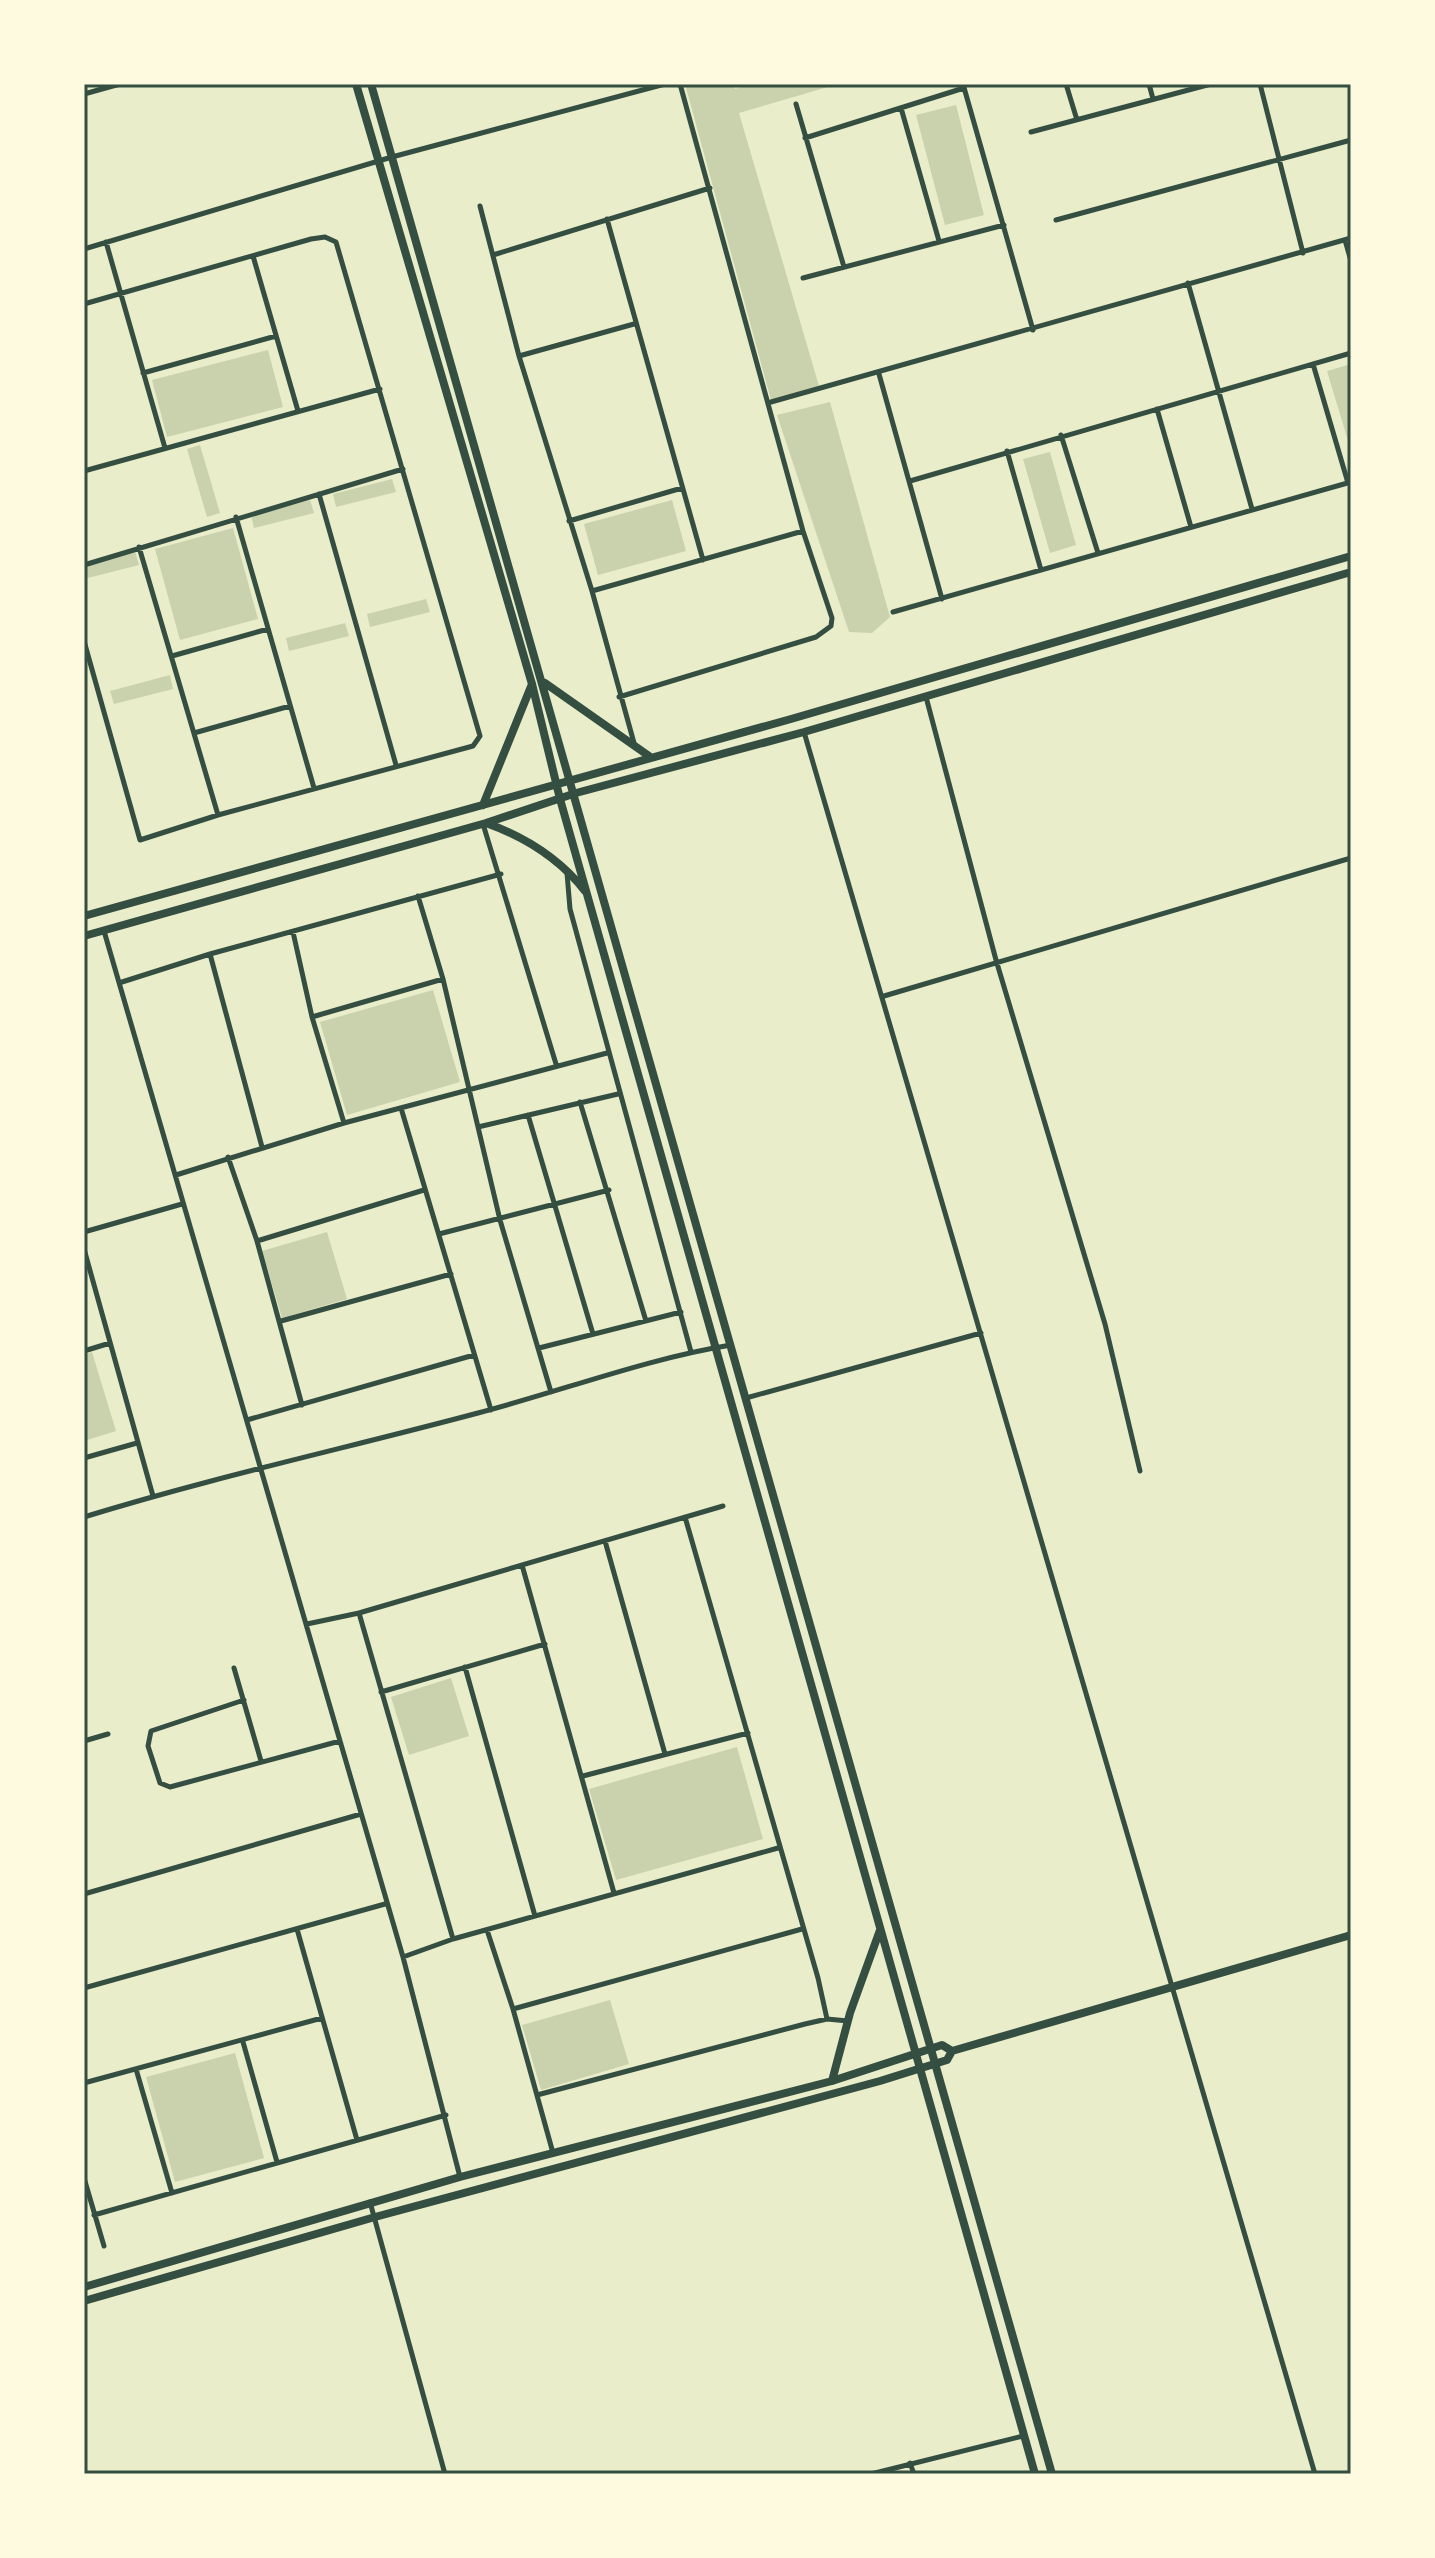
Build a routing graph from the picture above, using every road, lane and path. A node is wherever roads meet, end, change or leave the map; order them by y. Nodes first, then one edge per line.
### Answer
1 (120, 84) edge
2 (356, 84) edge
3 (371, 84) edge
4 (665, 84) edge
5 (680, 84) edge
6 (1066, 84) edge
7 (1149, 84) edge
8 (1211, 84) edge
9 (1260, 84) edge
10 (112, 85) edge
11 (964, 86) edge
12 (84, 94) edge
13 (1153, 99) junction
14 (796, 104) dead end
15 (901, 108) junction
16 (1077, 120) junction
17 (1031, 132) dead end
18 (805, 138) junction
19 (1351, 140) edge
20 (392, 157) junction
21 (1280, 159) junction
22 (378, 162) junction
23 (710, 188) junction
24 (480, 206) dead end
25 (607, 219) junction
26 (1056, 220) dead end
27 (1004, 225) junction
28 (1348, 239) edge
29 (939, 241) junction
30 (106, 242) junction
31 (84, 249) edge
32 (1303, 253) junction
33 (493, 255) junction
34 (253, 256) junction
35 (1351, 261) edge
36 (844, 267) junction
37 (803, 278) dead end
38 (1188, 283) junction
39 (121, 293) junction
40 (84, 304) edge
41 (634, 324) junction
42 (1033, 330) junction
43 (276, 336) junction
44 (1351, 353) edge
45 (519, 356) junction
46 (1313, 364) junction
47 (143, 373) junction
48 (879, 374) junction
49 (380, 389) junction
50 (1220, 392) junction
51 (771, 402) junction
52 (1157, 409) junction
53 (298, 411) junction
54 (1061, 435) junction
55 (165, 448) junction
56 (1007, 451) junction
57 (85, 469) edge
58 (403, 469) junction
59 (910, 481) junction
60 (1349, 482) edge
61 (682, 488) junction
62 (319, 494) junction
63 (1252, 509) junction
64 (236, 517) junction
65 (569, 521) junction
66 (1191, 527) junction
67 (803, 531) junction
68 (139, 547) junction
69 (1098, 553) junction
70 (1351, 556) edge
71 (703, 560) junction
72 (84, 565) edge
73 (1041, 570) junction
74 (1351, 572) edge
75 (592, 591) junction
76 (942, 599) junction
77 (893, 612) dead end
78 (268, 629) junction
79 (84, 641) edge
80 (172, 656) junction
81 (544, 683) junction
82 (532, 684) junction
83 (926, 696) junction
84 (619, 697) junction
85 (290, 706) junction
86 (804, 732) junction
87 (194, 733) junction
88 (635, 746) junction
89 (649, 756) junction
90 (396, 765) junction
91 (571, 778) junction
92 (556, 782) junction
93 (314, 788) junction
94 (576, 793) junction
95 (560, 799) junction
96 (483, 805) junction
97 (218, 815) junction
98 (484, 824) junction
99 (1351, 858) edge
100 (567, 870) junction
101 (501, 874) junction
102 (588, 894) junction
103 (418, 896) junction
104 (84, 916) edge
105 (104, 931) junction
106 (293, 932) junction
107 (84, 936) edge
108 (210, 954) junction
109 (996, 960) junction
110 (443, 979) junction
111 (122, 982) junction
112 (884, 996) junction
113 (312, 1017) junction
114 (607, 1053) junction
115 (556, 1064) junction
116 (470, 1088) junction
117 (618, 1094) junction
118 (580, 1102) junction
119 (401, 1108) junction
120 (528, 1115) junction
121 (344, 1123) junction
122 (478, 1127) junction
123 (262, 1147) junction
124 (228, 1157) junction
125 (176, 1175) junction
126 (424, 1190) junction
127 (609, 1190) junction
128 (182, 1204) junction
129 (556, 1206) junction
130 (500, 1220) junction
131 (84, 1232) edge
132 (439, 1234) junction
133 (257, 1241) junction
134 (84, 1249) edge
135 (451, 1274) junction
136 (681, 1312) junction
137 (281, 1321) junction
138 (646, 1321) junction
139 (981, 1333) junction
140 (593, 1334) junction
141 (110, 1343) junction
142 (731, 1345) junction
143 (715, 1347) junction
144 (539, 1348) junction
145 (84, 1351) edge
146 (691, 1352) junction
147 (474, 1355) junction
148 (551, 1392) junction
149 (746, 1398) junction
150 (302, 1405) junction
151 (491, 1410) junction
152 (247, 1420) junction
153 (137, 1443) junction
154 (84, 1458) edge
155 (262, 1470) junction
156 (1140, 1471) dead end
157 (153, 1496) junction
158 (723, 1506) dead end
159 (84, 1517) edge
160 (685, 1517) junction
161 (605, 1541) junction
162 (522, 1565) junction
163 (359, 1613) junction
164 (307, 1624) junction
165 (545, 1644) junction
166 (465, 1667) junction
167 (234, 1668) dead end
168 (381, 1692) junction
169 (244, 1700) junction
170 (748, 1733) junction
171 (108, 1734) dead end
172 (84, 1741) edge
173 (340, 1741) junction
174 (665, 1754) junction
175 (261, 1761) junction
176 (583, 1776) junction
177 (361, 1814) junction
178 (778, 1848) junction
179 (614, 1893) junction
180 (84, 1894) edge
181 (385, 1904) junction
182 (535, 1916) junction
183 (297, 1929) junction
184 (802, 1929) junction
185 (880, 1929) junction
186 (487, 1930) junction
187 (1351, 1935) edge
188 (453, 1939) junction
189 (403, 1957) junction
190 (1172, 1987) junction
191 (84, 1988) edge
192 (513, 2009) junction
193 (322, 2018) junction
194 (827, 2019) junction
195 (848, 2021) junction
196 (243, 2042) junction
197 (930, 2050) junction
198 (952, 2051) junction
199 (916, 2055) junction
200 (936, 2064) junction
201 (920, 2068) junction
202 (136, 2069) junction
203 (832, 2081) junction
204 (84, 2083) edge
205 (537, 2095) junction
206 (446, 2115) junction
207 (357, 2140) junction
208 (553, 2153) junction
209 (277, 2162) junction
210 (460, 2177) junction
211 (84, 2178) edge
212 (172, 2193) junction
213 (370, 2202) junction
214 (94, 2215) junction
215 (375, 2217) junction
216 (104, 2246) dead end
217 (84, 2287) edge
218 (84, 2301) edge
219 (1023, 2436) junction
220 (910, 2463) junction
221 (445, 2474) edge
222 (871, 2474) edge
223 (914, 2474) edge
224 (1035, 2474) edge
225 (1052, 2474) edge
226 (1315, 2474) edge

1 - 10 street
2 - 22 main road
3 - 20 main road
4 - 20 street
5 - 23 street
6 - 16 street
7 - 13 street
8 - 13 street
9 - 21 street
10 - 12 street
11 - 15 street
11 - 27 street
13 - 16 street
14 - 18 street
15 - 18 street
15 - 29 street
16 - 17 street
18 - 36 street
19 - 21 street
20 - 22 street
20 - 81 main road
21 - 26 street
21 - 32 street
22 - 30 street
22 - 82 main road
23 - 25 street
23 - 51 street
24 - 33 street
25 - 33 street
25 - 41 street
27 - 29 street
27 - 42 street
28 - 32 street
28 - 35 street
29 - 36 street
30 - 31 street
30 - 39 street
32 - 38 street
33 - 45 street
34 - 39 street
34 - 43 street
34 - 49 street
36 - 37 street
38 - 42 street
38 - 50 street
39 - 40 street
39 - 47 street
41 - 45 street
41 - 61 street
42 - 48 street
43 - 47 street
43 - 53 street
44 - 46 street
45 - 65 street
46 - 50 street
46 - 60 street
47 - 55 street
48 - 51 street
48 - 59 street
49 - 53 street
49 - 58 street
50 - 52 street
50 - 63 street
51 - 67 street
52 - 54 street
52 - 66 street
53 - 55 street
54 - 56 street
54 - 69 street
55 - 57 street
56 - 59 street
56 - 73 street
58 - 62 street
58 - 90 street
59 - 76 street
60 - 63 street
61 - 65 street
61 - 71 street
62 - 64 street
62 - 90 street
63 - 66 street
64 - 68 street
64 - 78 street
65 - 75 street
66 - 69 street
67 - 71 street
67 - 84 street
68 - 72 street
68 - 80 street
69 - 73 street
70 - 89 main road
71 - 75 street
73 - 76 street
74 - 83 main road
75 - 84 street
76 - 77 street
78 - 80 street
78 - 85 street
79 - 97 street
80 - 87 street
81 - 88 main road
81 - 91 main road
82 - 92 main road
82 - 96 main road
83 - 86 main road
83 - 109 street
84 - 88 street
85 - 87 street
85 - 93 street
86 - 94 main road
86 - 112 street
87 - 97 street
88 - 89 main road
89 - 91 main road
90 - 93 street
91 - 92 main road
91 - 94 main road
92 - 95 main road
92 - 96 main road
93 - 97 street
94 - 95 main road
94 - 142 main road
95 - 98 main road
95 - 102 main road
96 - 104 main road
98 - 100 main road
98 - 101 street
98 - 105 main road
99 - 109 street
100 - 102 main road
100 - 114 street
101 - 103 street
101 - 115 street
102 - 143 main road
103 - 106 street
103 - 110 street
105 - 107 main road
105 - 111 street
106 - 108 street
106 - 113 street
108 - 111 street
108 - 123 street
109 - 112 street
109 - 156 street
110 - 113 street
110 - 116 street
111 - 125 street
112 - 139 street
113 - 121 street
114 - 115 street
114 - 117 street
115 - 116 street
116 - 119 street
116 - 122 street
117 - 118 street
117 - 136 street
118 - 120 street
118 - 127 street
119 - 121 street
119 - 126 street
120 - 122 street
120 - 129 street
121 - 123 street
122 - 130 street
123 - 124 street
124 - 125 street
124 - 133 street
125 - 128 street
126 - 132 street
126 - 133 street
127 - 129 street
127 - 138 street
128 - 131 street
128 - 152 street
129 - 130 street
129 - 140 street
130 - 132 street
130 - 144 street
132 - 135 street
133 - 137 street
134 - 141 street
135 - 137 street
135 - 147 street
136 - 138 street
136 - 146 street
137 - 150 street
138 - 140 street
139 - 149 street
139 - 190 street
140 - 144 street
141 - 145 street
141 - 153 street
142 - 143 street
142 - 149 main road
143 - 146 street
143 - 185 main road
144 - 148 street
146 - 148 street
147 - 150 street
147 - 151 street
148 - 151 street
149 - 197 main road
150 - 152 street
151 - 155 street
152 - 155 street
153 - 154 street
153 - 157 street
155 - 157 street
155 - 164 street
157 - 159 street
158 - 160 street
160 - 161 street
160 - 170 street
161 - 162 street
161 - 174 street
162 - 163 street
162 - 165 street
163 - 164 street
163 - 168 street
164 - 173 street
165 - 166 street
165 - 176 street
166 - 168 street
166 - 182 street
167 - 169 street
168 - 188 street
169 - 175 street
169 - 175 street
170 - 174 street
170 - 178 street
171 - 172 street
173 - 175 street
173 - 177 street
174 - 176 street
176 - 179 street
177 - 180 street
177 - 181 street
178 - 179 street
178 - 184 street
179 - 182 street
181 - 183 street
181 - 189 street
182 - 186 street
183 - 191 street
183 - 193 street
184 - 192 street
184 - 194 street
185 - 195 main road
185 - 199 main road
186 - 188 street
186 - 192 street
187 - 190 main road
188 - 189 street
189 - 206 street
190 - 198 main road
190 - 226 street
192 - 205 street
193 - 196 street
193 - 207 street
194 - 195 street
194 - 205 street
195 - 203 main road
196 - 202 street
196 - 209 street
197 - 198 main road
197 - 199 main road
197 - 200 main road
198 - 200 main road
199 - 201 main road
199 - 203 main road
200 - 201 main road
200 - 225 main road
201 - 215 main road
201 - 219 main road
202 - 204 street
202 - 212 street
203 - 208 main road
205 - 208 street
206 - 207 street
206 - 210 street
207 - 209 street
208 - 210 main road
209 - 212 street
210 - 213 main road
211 - 214 street
212 - 214 street
213 - 215 street
213 - 217 main road
214 - 216 street
215 - 218 main road
215 - 221 street
219 - 220 street
219 - 224 main road
220 - 222 street
220 - 223 street

